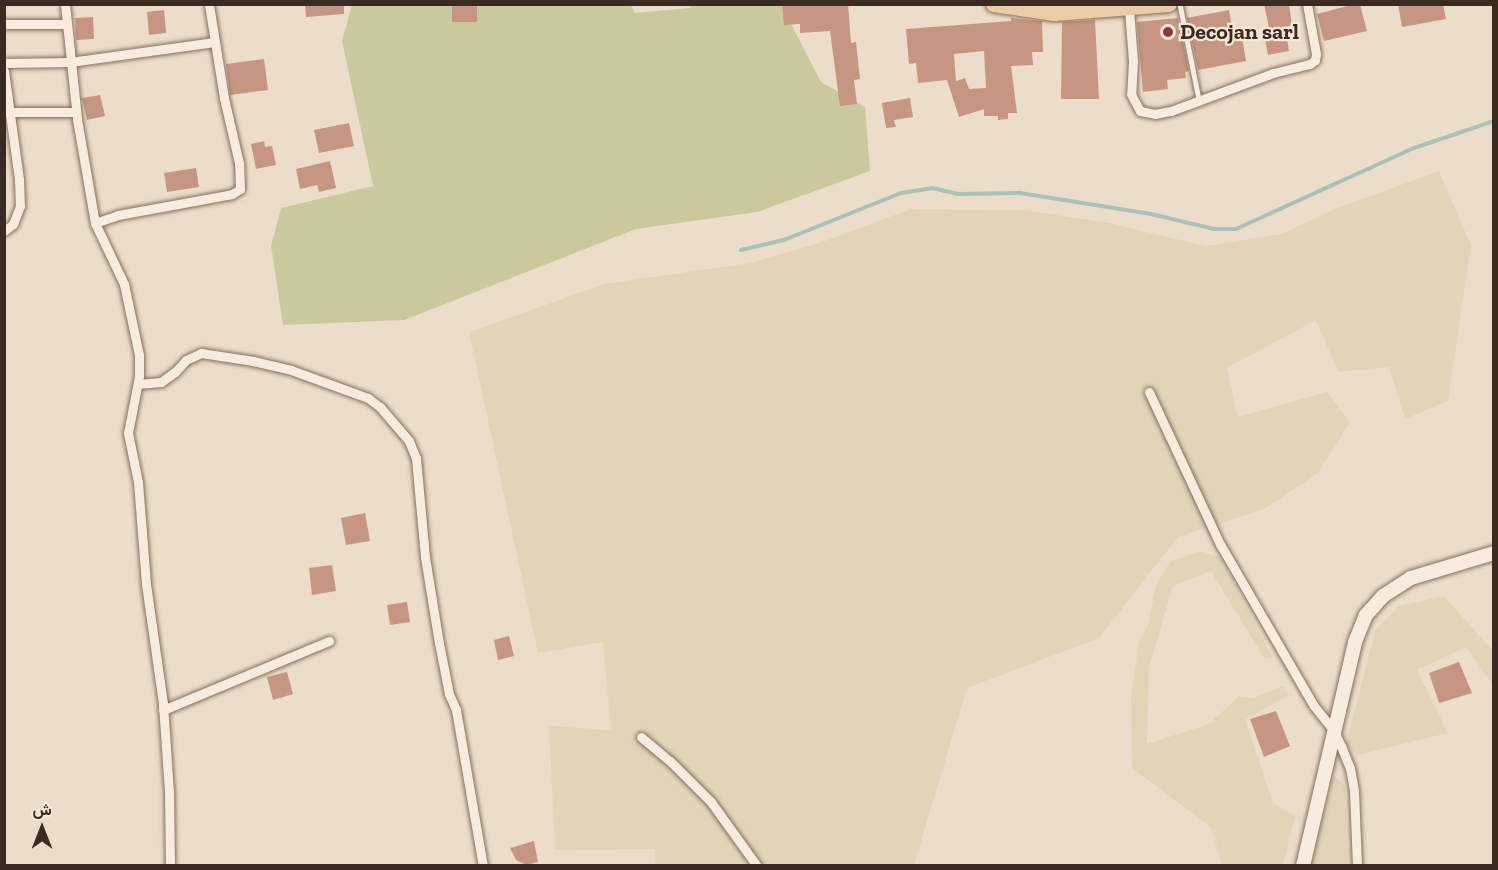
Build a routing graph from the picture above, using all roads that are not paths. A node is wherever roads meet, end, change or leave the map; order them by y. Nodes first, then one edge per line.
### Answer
1 (65, 4) edge
2 (209, 4) edge
3 (993, 4) edge
4 (1169, 4) edge
5 (1180, 4) edge
6 (1307, 4) edge
7 (1149, 6) edge
8 (1054, 9) edge
9 (1129, 9) junction
10 (4, 24) edge
11 (68, 24) junction
12 (215, 42) junction
13 (70, 62) junction
14 (4, 63) edge
15 (4, 71) edge
16 (1199, 99) junction
17 (76, 111) junction
18 (7, 112) edge
19 (95, 223) junction
20 (4, 231) edge
21 (138, 384) junction
22 (1149, 392) dead end
23 (1494, 553) edge
24 (329, 641) dead end
25 (163, 710) junction
26 (1334, 731) junction
27 (641, 738) dead end
28 (170, 866) edge
29 (483, 866) edge
30 (757, 866) edge
31 (1304, 866) edge
32 (1357, 866) edge

1 - 11 street
2 - 12 street
3 - 8 main road
4 - 7 main road
5 - 16 lane
6 - 16 street
7 - 9 main road
8 - 9 main road
9 - 16 street
10 - 11 street
11 - 13 street
12 - 13 street
12 - 19 street
13 - 14 street
13 - 17 street
15 - 18 street
17 - 18 street
17 - 19 street
18 - 20 street
19 - 21 street
21 - 25 street
21 - 29 street
22 - 26 street
23 - 26 main road
24 - 25 street
25 - 28 street
26 - 31 main road
26 - 32 street
27 - 30 street

